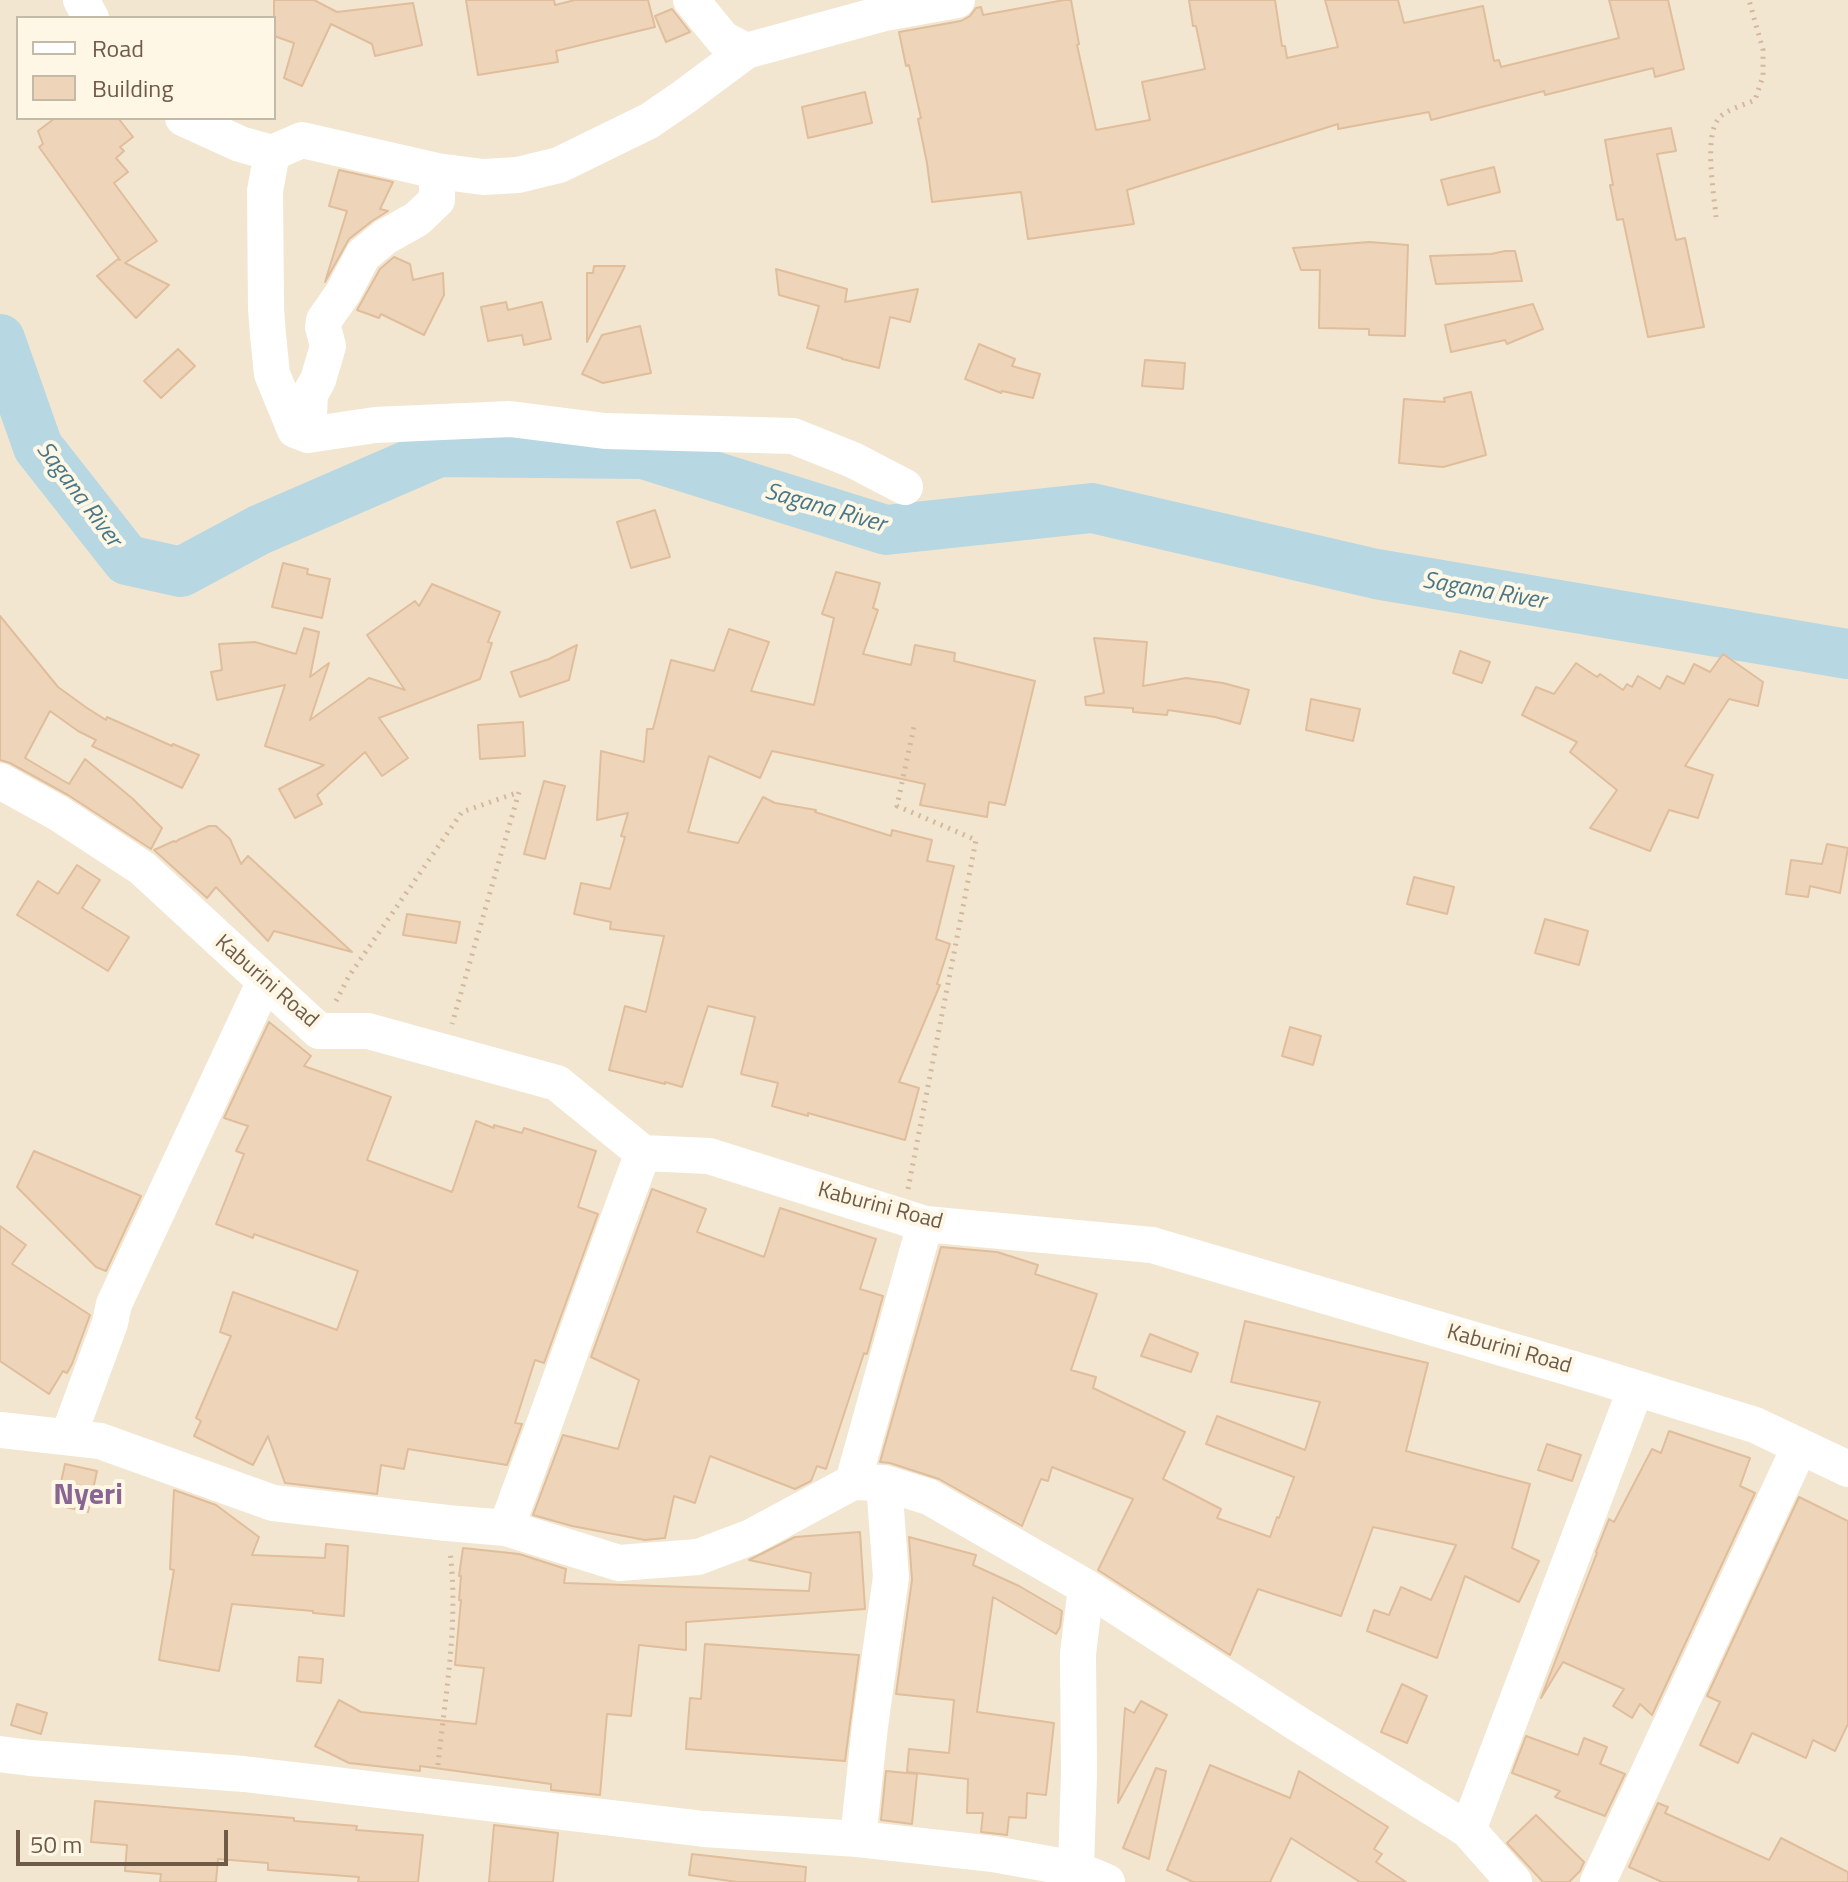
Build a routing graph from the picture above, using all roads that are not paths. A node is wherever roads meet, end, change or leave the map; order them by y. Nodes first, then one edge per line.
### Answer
1 (691, 0) edge
2 (957, 0) edge
3 (746, 51) junction
4 (187, 120) edge
5 (272, 153) junction
6 (437, 171) junction
7 (308, 435) junction
8 (905, 487) dead end
9 (0, 781) edge
10 (265, 981) junction
11 (643, 1153) junction
12 (914, 1220) junction
13 (1636, 1388) junction
14 (0, 1430) edge
15 (68, 1437) junction
16 (1800, 1446) junction
17 (1848, 1469) edge
18 (869, 1483) junction
19 (506, 1528) junction
20 (1086, 1587) junction
21 (0, 1754) edge
22 (1468, 1830) junction
23 (858, 1839) junction
24 (1091, 1876) edge
25 (1514, 1882) edge
26 (1598, 1882) edge

1 - 3 street
2 - 3 street
3 - 6 street
4 - 5 street
5 - 6 street
5 - 7 street
6 - 7 street
7 - 8 street
9 - 10 street, Kaburini Road
10 - 11 street, Kaburini Road
10 - 15 street
11 - 12 street, Kaburini Road
11 - 19 street
12 - 13 street, Kaburini Road
12 - 18 street
13 - 16 street, Kaburini Road
13 - 22 street
14 - 15 street
15 - 19 street
16 - 17 street, Kaburini Road
16 - 26 street
18 - 19 street
18 - 20 street
18 - 23 street
20 - 22 street
20 - 24 street
21 - 23 street
22 - 25 street
23 - 24 street

